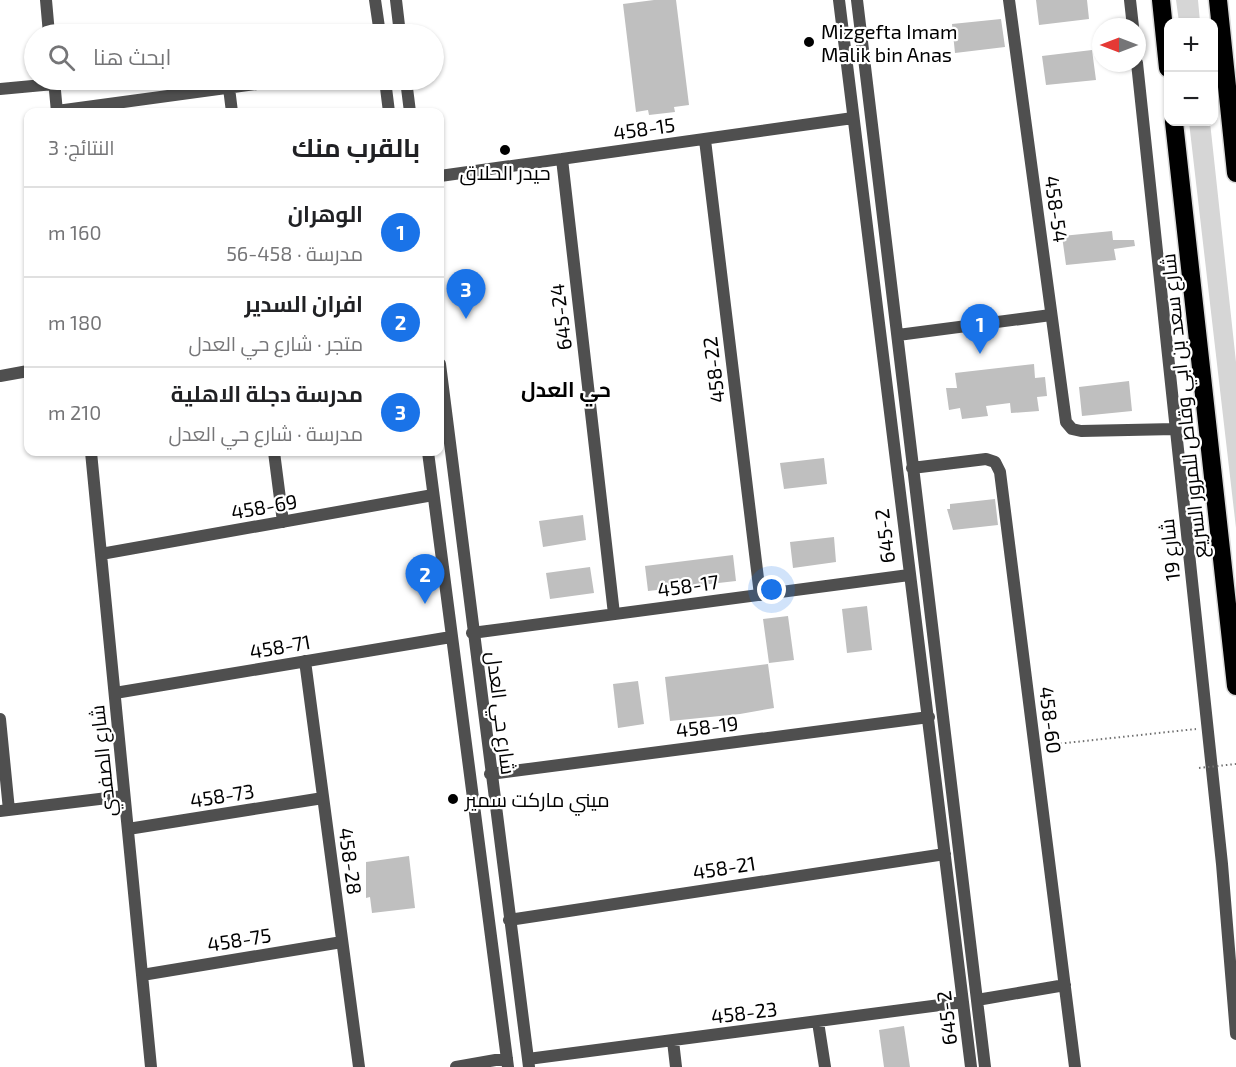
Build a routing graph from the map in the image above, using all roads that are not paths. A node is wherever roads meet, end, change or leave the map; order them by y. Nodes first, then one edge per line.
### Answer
1 (46, 0) edge
2 (375, 0) edge
3 (396, 0) edge
4 (839, 0) edge
5 (857, 0) edge
6 (1009, 0) edge
7 (1130, 0) edge
8 (1161, 0) edge
9 (1218, 0) edge
10 (1132, 18) edge
11 (48, 24) edge
12 (379, 24) edge
13 (399, 24) edge
14 (1164, 29) edge
15 (1138, 72) edge
16 (24, 86) edge
17 (0, 89) edge
18 (55, 90) edge
19 (215, 90) edge
20 (229, 90) edge
21 (386, 90) edge
22 (407, 90) edge
23 (57, 108) edge
24 (86, 108) edge
25 (232, 108) edge
26 (388, 108) edge
27 (410, 108) edge
28 (853, 118) junction
29 (1174, 126) edge
30 (705, 140) junction
31 (562, 159) junction
32 (1236, 173) edge
33 (444, 175) edge
34 (1052, 315) junction
35 (898, 335) junction
36 (24, 372) edge
37 (0, 376) edge
38 (444, 398) edge
39 (1175, 429) junction
40 (91, 456) edge
41 (275, 456) edge
42 (428, 456) edge
43 (912, 468) junction
44 (433, 495) junction
45 (283, 522) junction
46 (101, 554) junction
47 (909, 574) junction
48 (760, 595) junction
49 (614, 614) junction
50 (472, 633) junction
51 (451, 637) junction
52 (305, 661) junction
53 (1236, 686) edge
54 (115, 693) junction
55 (929, 717) junction
56 (0, 719) edge
57 (2, 771) edge
58 (490, 774) junction
59 (124, 796) junction
60 (323, 798) junction
61 (954, 802) junction
62 (940, 804) junction
63 (4, 811) edge
64 (128, 830) junction
65 (945, 854) junction
66 (509, 920) junction
67 (342, 942) junction
68 (142, 975) junction
69 (1065, 985) junction
70 (977, 1000) junction
71 (963, 1002) junction
72 (818, 1023) junction
73 (1236, 1034) edge
74 (673, 1041) junction
75 (507, 1058) edge
76 (528, 1058) edge
77 (152, 1067) edge
78 (358, 1067) edge
79 (456, 1067) edge
80 (676, 1067) edge
81 (825, 1067) edge
82 (971, 1067) edge
83 (985, 1067) edge
84 (1075, 1067) edge

1 - 11 street
2 - 12 street
3 - 13 street
4 - 28 street, 645-2
5 - 35 street, 645-2
6 - 34 street, 458-54
7 - 10 street
8 - 14 highway
9 - 32 highway
15 - 39 street, شارع 19
16 - 17 street
18 - 23 street
19 - 24 street
20 - 25 street
21 - 26 street
22 - 27 street
28 - 30 street, 458-15
28 - 47 street, 645-2
29 - 53 highway, شارع سعد بن ابي وقاص للمرور السريع
30 - 31 street, 458-15
30 - 48 street, 458-22
31 - 33 street, 458-15
31 - 49 street, 645-24
34 - 35 street
34 - 39 street, 458-54
35 - 43 street, 645-2
36 - 37 street
38 - 50 street, شارع حي العدل
39 - 73 street, شارع 19
40 - 46 street, شارع الصفدي
41 - 45 street
42 - 44 street, شارع حي العدل
43 - 61 street, 645-2
43 - 69 street, 458-60
44 - 45 street, 458-69
44 - 51 street, شارع حي العدل
45 - 46 street, 458-69
46 - 54 street, شارع الصفدي
47 - 48 street, 458-17
47 - 55 street, 645-2
48 - 49 street, 458-17
49 - 50 street, 458-17
50 - 58 street, شارع حي العدل
51 - 52 street, 458-71
51 - 75 street, شارع حي العدل
52 - 54 street, 458-71
52 - 60 street, 458-28
54 - 59 street, شارع الصفدي
55 - 58 street, 458-19
55 - 62 street, 645-2
56 - 57 street
57 - 63 street
58 - 66 street, شارع حي العدل
59 - 63 street
59 - 64 street, شارع الصفدي
60 - 64 street, 458-73
60 - 67 street, 458-28
61 - 62 street
61 - 70 street, 645-2
62 - 65 street, 645-2
64 - 68 street, شارع الصفدي
65 - 66 street, 458-21
65 - 71 street, 645-2
66 - 76 street, شارع حي العدل
67 - 68 street, 458-75
67 - 78 street, 458-28
68 - 77 street, شارع الصفدي
69 - 70 street
69 - 84 street, 458-60
70 - 83 street, 645-2
71 - 72 street, 458-23
71 - 82 street, 645-2
72 - 74 street, 458-23
72 - 81 street
74 - 76 street, 458-23
74 - 80 street
75 - 76 street, 458-23
75 - 79 street, 458-23

